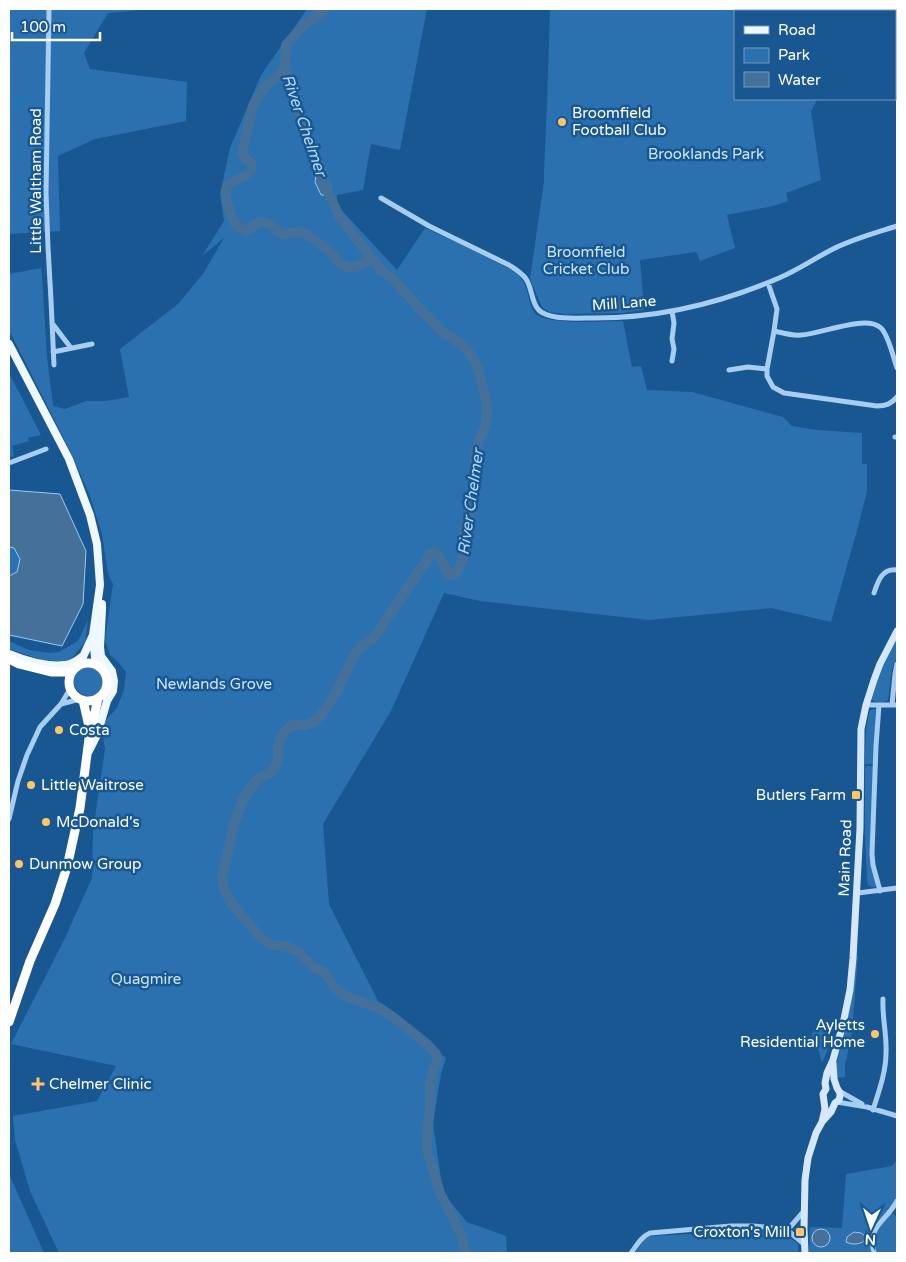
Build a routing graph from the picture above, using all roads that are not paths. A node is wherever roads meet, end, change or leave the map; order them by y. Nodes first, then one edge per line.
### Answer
1 (49, 9) edge
2 (381, 198) dead end
3 (897, 226) edge
4 (768, 283) junction
5 (672, 311) junction
6 (52, 323) junction
7 (774, 331) junction
8 (9, 344) edge
9 (92, 344) dead end
10 (72, 348) junction
11 (53, 352) junction
12 (672, 361) dead end
13 (54, 365) dead end
14 (897, 368) edge
15 (767, 369) junction
16 (729, 370) dead end
17 (897, 397) edge
18 (46, 449) dead end
19 (9, 463) edge
20 (897, 570) edge
21 (100, 585) junction
22 (874, 593) dead end
23 (897, 631) edge
24 (93, 635) junction
25 (9, 654) edge
26 (83, 656) junction
27 (9, 659) edge
28 (897, 664) edge
29 (79, 665) junction
30 (98, 666) junction
31 (51, 672) junction
32 (72, 672) junction
33 (70, 686) junction
34 (98, 698) junction
35 (81, 700) junction
36 (61, 704) junction
37 (866, 705) junction
38 (879, 705) junction
39 (894, 705) edge
40 (90, 731) junction
41 (88, 752) junction
42 (9, 819) edge
43 (897, 888) edge
44 (880, 890) junction
45 (858, 893) junction
46 (883, 999) dead end
47 (9, 1022) edge
48 (833, 1060) junction
49 (838, 1090) junction
50 (824, 1093) junction
51 (836, 1102) junction
52 (867, 1107) junction
53 (873, 1110) junction
54 (897, 1116) edge
55 (822, 1122) junction
56 (897, 1201) edge
57 (892, 1210) junction
58 (804, 1211) junction
59 (897, 1215) edge
60 (786, 1229) junction
61 (804, 1244) junction
62 (631, 1253) edge
63 (805, 1253) edge
64 (874, 1253) edge

1 - 6 street, Little Waltham Road
2 - 5 street, Mill Lane
3 - 4 street, Mill Lane
4 - 5 street, Mill Lane
4 - 7 street
5 - 12 street
6 - 10 street
6 - 11 street, Little Waltham Road
7 - 14 street
7 - 15 street
8 - 21 main road
9 - 10 street
10 - 11 street
11 - 13 street, Little Waltham Road
15 - 16 street
15 - 17 street
18 - 19 street
20 - 22 street
21 - 24 main road
21 - 41 main road
23 - 37 main road, Main Road
24 - 26 main road
24 - 30 main road
25 - 26 main road
26 - 29 main road
27 - 31 highway
28 - 39 street
29 - 30 highway
29 - 32 highway
30 - 34 highway
31 - 32 highway
31 - 33 highway
32 - 33 highway
33 - 35 highway
33 - 36 street
34 - 35 highway
34 - 40 highway
35 - 36 street
35 - 40 highway
36 - 42 street
37 - 38 street
37 - 45 main road, Main Road
38 - 39 street
38 - 44 street, Main Road
40 - 41 highway
41 - 47 highway
43 - 44 street
44 - 45 street
45 - 48 main road, Main Road
46 - 53 street
48 - 49 main road, Main Road
48 - 50 main road, Main Road
49 - 50 main road
49 - 51 main road, Main Road
49 - 52 street
50 - 51 main road
50 - 55 main road, Main Road
51 - 52 street
51 - 55 main road, Main Road
52 - 53 street
53 - 54 street
55 - 58 main road, Main Road
56 - 57 street
57 - 59 street
57 - 64 street
58 - 60 street
58 - 61 main road, Main Road
60 - 61 street
60 - 62 street
61 - 63 main road, Main Road

